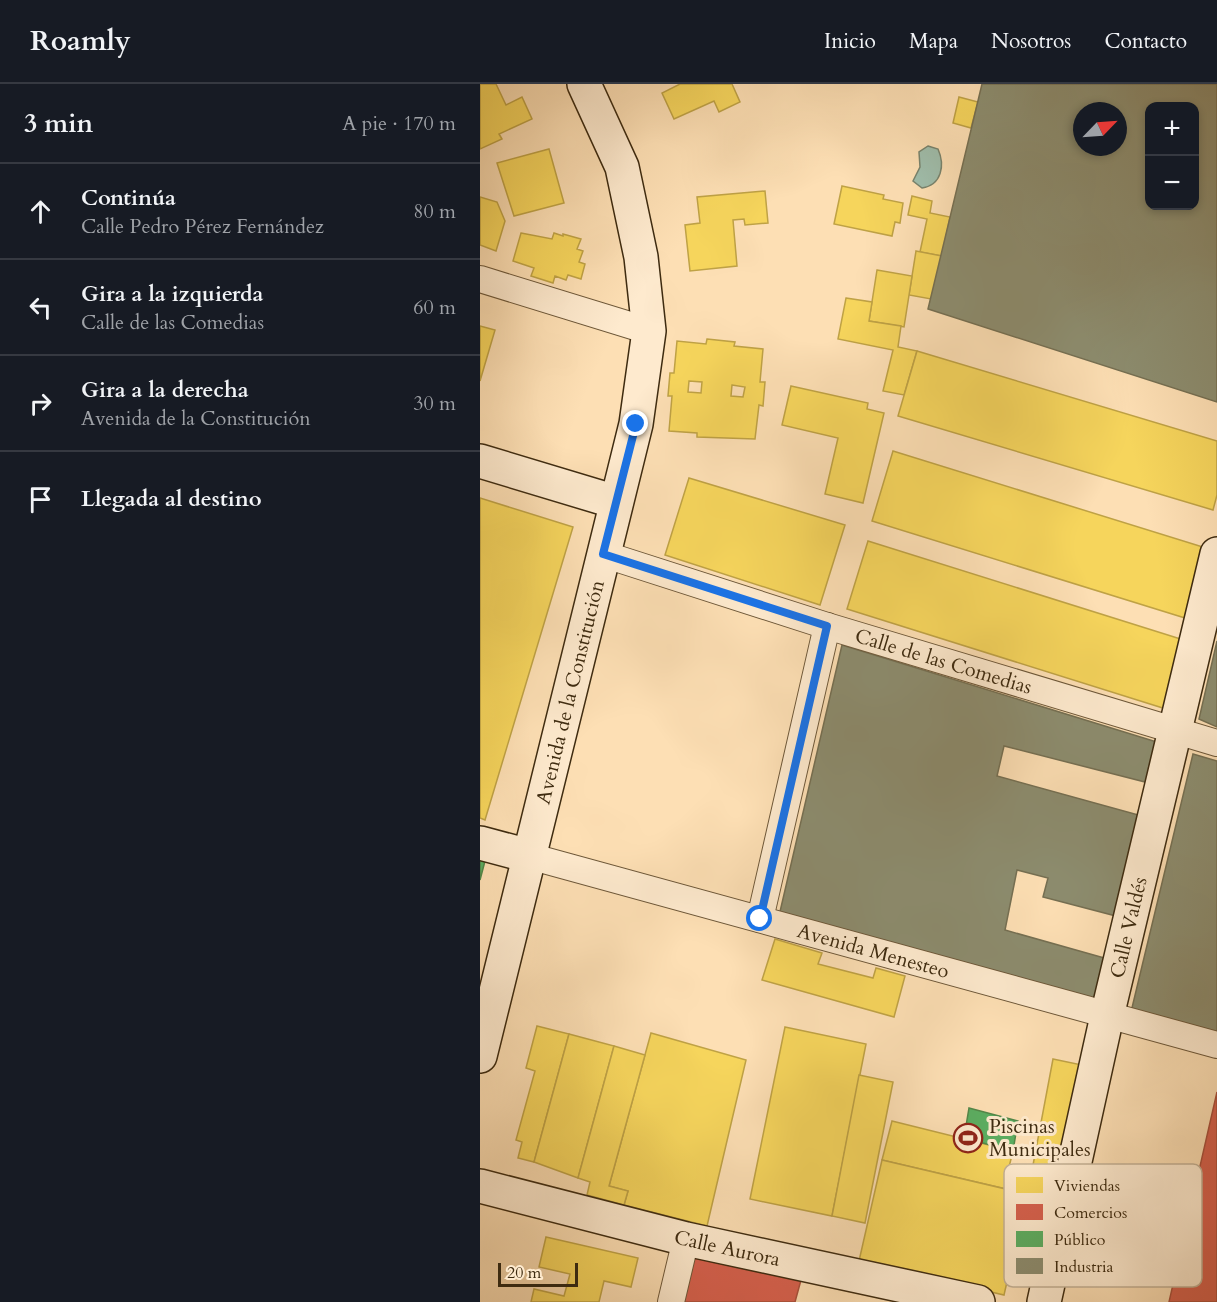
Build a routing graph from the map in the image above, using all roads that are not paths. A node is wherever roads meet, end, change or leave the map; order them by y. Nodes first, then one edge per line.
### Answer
1 (584, 84) edge
2 (480, 279) edge
3 (650, 331) junction
4 (480, 461) edge
5 (616, 502) junction
6 (603, 554) junction
7 (1217, 554) edge
8 (827, 626) junction
9 (1177, 730) junction
10 (1217, 743) edge
11 (480, 843) edge
12 (529, 856) junction
13 (760, 919) junction
14 (1107, 1017) junction
15 (1217, 1045) edge
16 (480, 1056) edge
17 (1075, 1164) edge
18 (480, 1186) edge
19 (686, 1239) junction
20 (1047, 1287) edge
21 (671, 1302) edge
22 (978, 1302) edge
23 (1044, 1302) edge

1 - 3 street, Avenida de la Constitución
2 - 3 street
3 - 5 street, Avenida de la Constitución
4 - 5 street
5 - 6 street, Avenida de la Constitución
6 - 8 street, Calle de las Comedias
6 - 12 street, Avenida de la Constitución
7 - 9 street, Calle Valdés
8 - 9 street, Calle de las Comedias
8 - 13 street
9 - 10 street, Calle de las Comedias
9 - 14 street, Calle Valdés
11 - 12 street
12 - 13 street, Avenida Menesteo
12 - 16 street, Avenida de la Constitución
13 - 14 street, Avenida Menesteo
14 - 15 street, Avenida Menesteo
14 - 17 street, Calle Valdés
18 - 19 street, Calle Aurora
19 - 21 street
19 - 22 street, Calle Aurora
20 - 23 street, Calle Valdés

